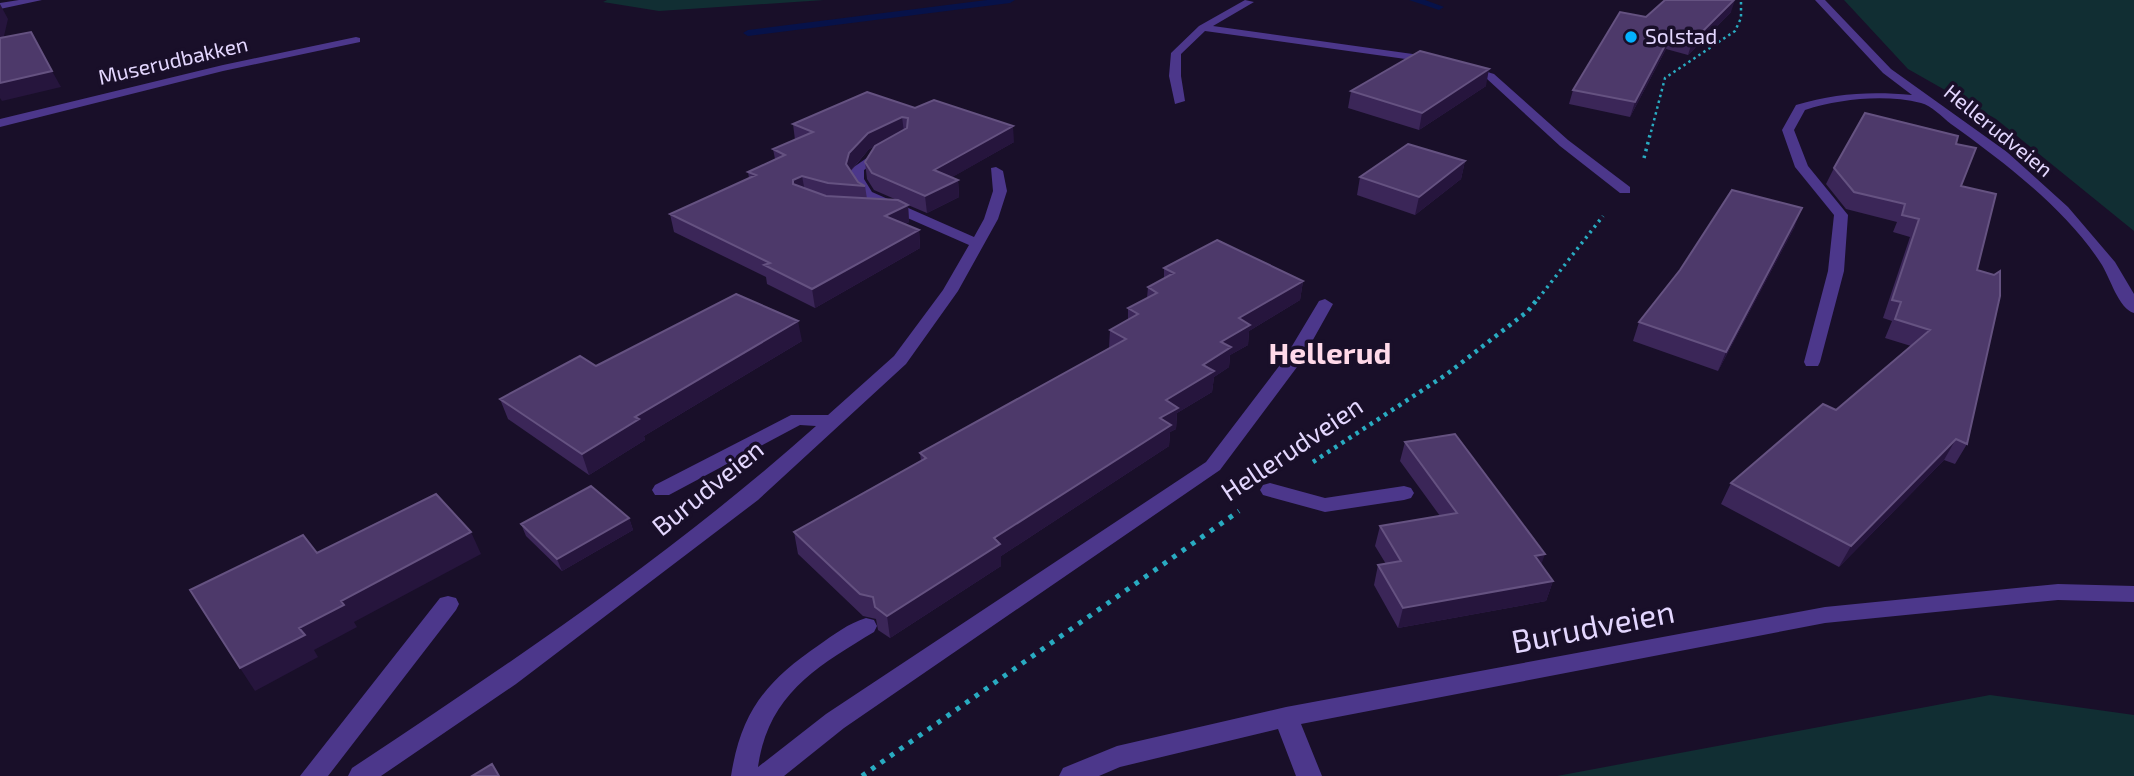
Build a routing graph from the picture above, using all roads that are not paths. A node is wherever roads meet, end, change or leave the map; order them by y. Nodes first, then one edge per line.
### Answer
1 (37, 0) edge
2 (1820, 0) edge
3 (1249, 2) dead end
4 (0, 6) edge
5 (1203, 28) junction
6 (356, 40) dead end
7 (1930, 100) junction
8 (1179, 102) dead end
9 (0, 122) edge
10 (892, 145) edge
11 (996, 170) dead end
12 (1625, 190) road end
13 (866, 211) edge
14 (902, 212) junction
15 (978, 244) junction
16 (1325, 304) dead end
17 (2134, 308) edge
18 (1812, 362) dead end
19 (831, 421) junction
20 (662, 489) dead end
21 (1270, 490) road end
22 (1404, 492) dead end
23 (2134, 594) edge
24 (448, 604) dead end
25 (866, 626) dead end
26 (1286, 717) junction
27 (313, 776) edge
28 (361, 776) edge
29 (744, 776) edge
30 (765, 776) edge
31 (1072, 776) edge
32 (1309, 776) edge

1 - 4 street
2 - 7 street, Hellerudveien
3 - 5 street
5 - 8 street
5 - 12 street
6 - 9 street, Muserudbakken
7 - 17 street, Hellerudveien
7 - 18 street
10 - 14 street
11 - 15 street, Burudveien
13 - 14 street
14 - 15 street
15 - 19 street, Burudveien
16 - 30 street
19 - 20 street
19 - 28 street, Burudveien
21 - 22 street
23 - 26 street, Burudveien
24 - 27 street
25 - 29 street
26 - 31 street, Burudveien
26 - 32 street

